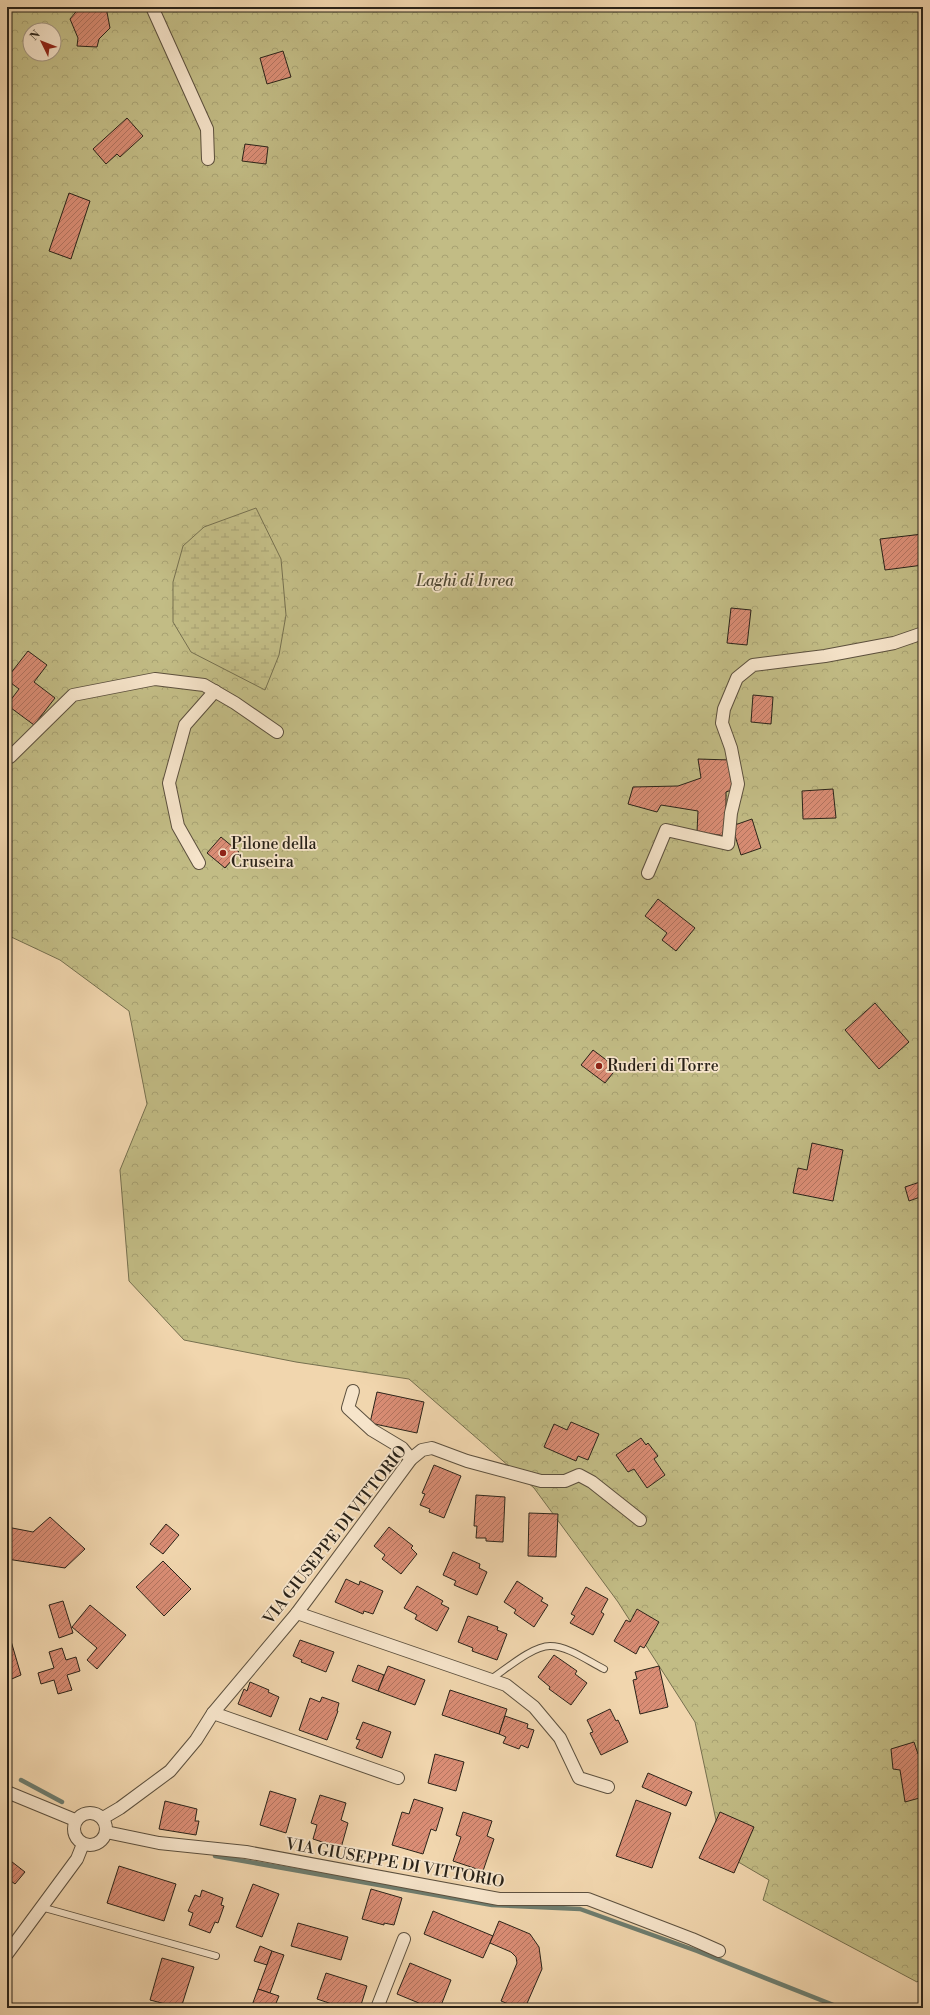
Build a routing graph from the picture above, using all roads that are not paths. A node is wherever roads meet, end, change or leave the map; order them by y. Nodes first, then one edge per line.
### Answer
1 (152, 7) edge
2 (208, 159) dead end
3 (923, 633) edge
4 (215, 691) junction
5 (277, 732) dead end
6 (7, 756) edge
7 (199, 863) dead end
8 (648, 873) dead end
9 (353, 1390) dead end
10 (411, 1459) junction
11 (640, 1520) dead end
12 (297, 1613) junction
13 (604, 1669) dead end
14 (491, 1679) junction
15 (213, 1712) junction
16 (398, 1778) dead end
17 (608, 1787) dead end
18 (7, 1792) edge
19 (103, 1818) junction
20 (75, 1820) junction
21 (106, 1832) junction
22 (83, 1844) junction
23 (41, 1907) junction
24 (404, 1939) dead end
25 (719, 1952) dead end
26 (7, 1954) edge
27 (216, 1956) dead end
28 (377, 2008) edge

1 - 2 street
3 - 8 street
4 - 5 street
4 - 6 street
4 - 7 street
9 - 10 street
10 - 11 street, VIA GIUSEPPE DI VITTORIO
10 - 12 street, VIA GIUSEPPE DI VITTORIO
12 - 14 street
12 - 15 street, VIA GIUSEPPE DI VITTORIO
13 - 14 lane
14 - 17 street
15 - 16 street
15 - 19 street, VIA GIUSEPPE DI VITTORIO
18 - 20 street
19 - 20 street
19 - 21 street
20 - 22 street
21 - 22 street
21 - 25 street, VIA GIUSEPPE DI VITTORIO
22 - 23 street
23 - 26 street
23 - 27 lane
24 - 28 street

